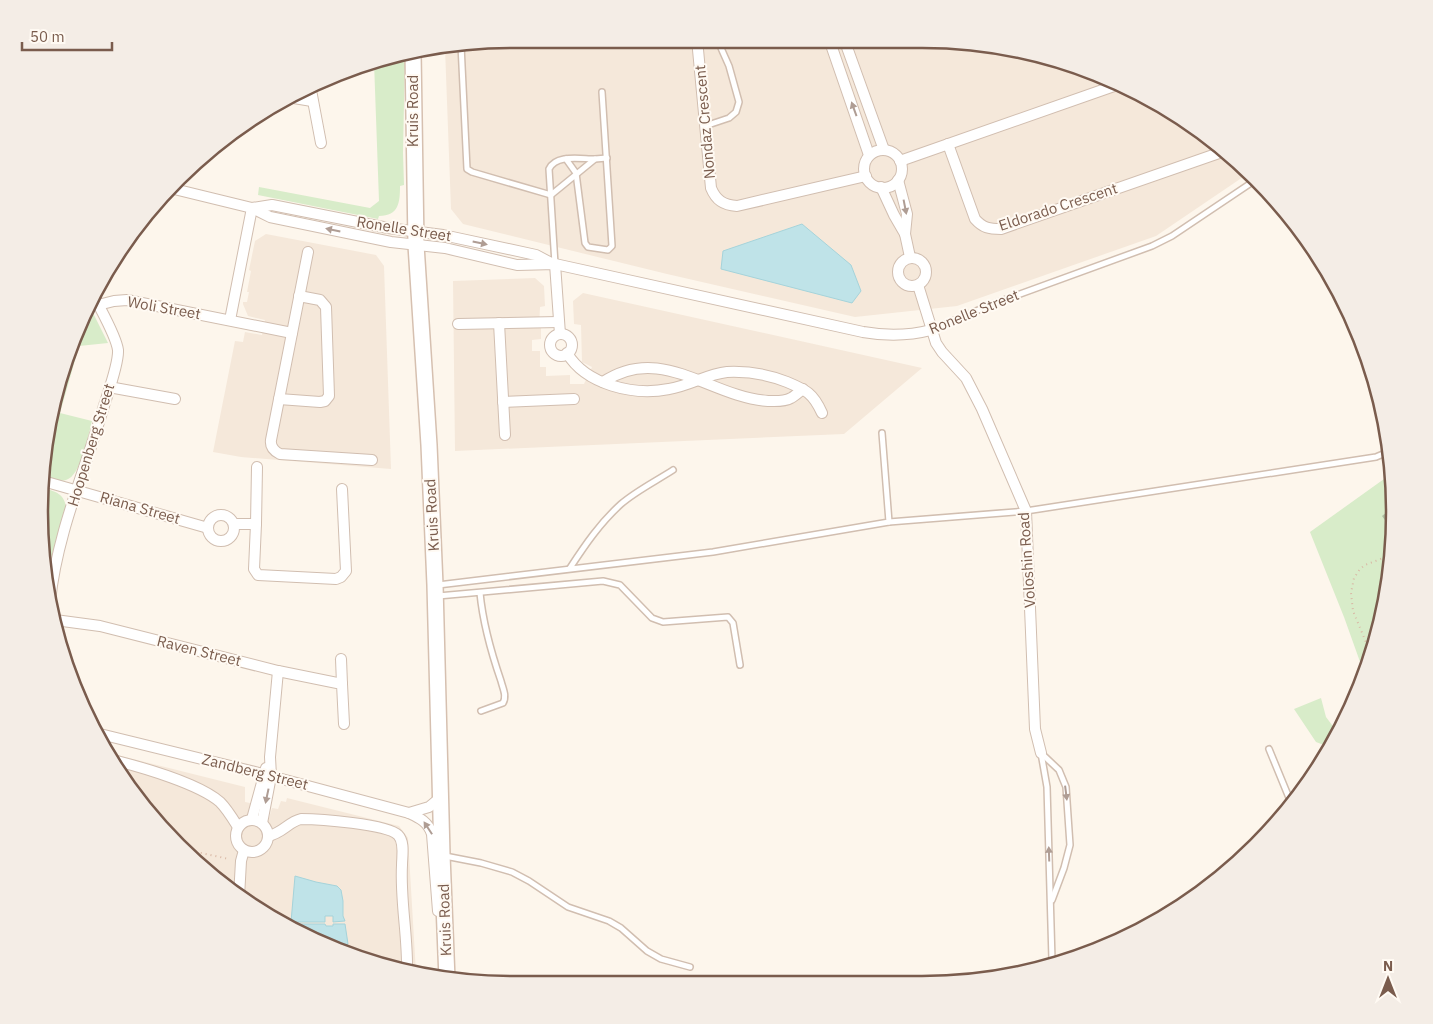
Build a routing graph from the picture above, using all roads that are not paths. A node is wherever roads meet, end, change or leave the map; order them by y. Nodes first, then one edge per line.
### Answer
1 (698, 48) edge
2 (721, 48) edge
3 (832, 48) edge
4 (847, 48) edge
5 (461, 50) edge
6 (413, 58) edge
7 (1109, 88) edge
8 (602, 92) dead end
9 (311, 93) edge
10 (299, 99) edge
11 (312, 102) junction
12 (705, 126) junction
13 (321, 143) dead end
14 (948, 144) junction
15 (884, 150) junction
16 (1217, 154) edge
17 (869, 155) junction
18 (607, 158) junction
19 (566, 159) junction
20 (595, 159) junction
21 (900, 161) junction
22 (576, 173) junction
23 (866, 176) junction
24 (898, 180) junction
25 (1249, 184) edge
26 (881, 187) junction
27 (178, 190) edge
28 (551, 195) junction
29 (252, 208) junction
30 (905, 234) junction
31 (416, 238) junction
32 (308, 252) dead end
33 (910, 257) junction
34 (555, 264) junction
35 (918, 285) junction
36 (300, 296) junction
37 (98, 305) joint
38 (230, 320) junction
39 (559, 322) junction
40 (499, 323) junction
41 (458, 324) dead end
42 (931, 330) junction
43 (292, 333) junction
44 (560, 334) junction
45 (567, 354) junction
46 (700, 380) junction
47 (603, 382) junction
48 (109, 387) junction
49 (803, 389) junction
50 (175, 399) dead end
51 (279, 399) junction
52 (574, 399) dead end
53 (503, 402) junction
54 (822, 413) dead end
55 (882, 433) dead end
56 (505, 435) dead end
57 (1382, 454) edge
58 (372, 460) dead end
59 (258, 467) dead end
60 (673, 470) dead end
61 (48, 482) edge
62 (342, 489) dead end
63 (76, 490) junction
64 (1026, 510) junction
65 (889, 522) junction
66 (234, 524) junction
67 (256, 524) junction
68 (208, 528) junction
69 (570, 568) junction
70 (53, 583) edge
71 (435, 591) junction
72 (480, 594) junction
73 (60, 621) edge
74 (341, 659) dead end
75 (740, 665) dead end
76 (278, 671) junction
77 (342, 684) junction
78 (481, 711) dead end
79 (344, 724) dead end
80 (105, 735) edge
81 (1269, 749) dead end
82 (1041, 753) junction
83 (121, 762) edge
84 (267, 775) junction
85 (441, 797) junction
86 (1289, 797) edge
87 (409, 813) junction
88 (252, 819) junction
89 (262, 823) junction
90 (238, 827) junction
91 (268, 836) junction
92 (244, 850) junction
93 (442, 855) junction
94 (240, 888) edge
95 (1050, 902) junction
96 (1052, 958) edge
97 (447, 961) junction
98 (407, 965) edge
99 (690, 967) dead end
100 (447, 972) edge

1 - 12 street, Nondaz Crescent
2 - 12 lane
17 -> 3 street
4 - 15 street
5 - 28 lane
6 - 31 street, Kruis Road
7 - 14 street
8 - 18 lane
9 - 11 street
10 - 11 street
11 - 13 street
12 - 23 street, Nondaz Crescent
14 - 16 street, Eldorado Crescent
14 - 21 street
15 - 17 street
15 - 21 street
17 - 23 street
18 - 20 lane
18 - 22 lane
19 - 20 lane
19 - 22 lane
19 - 28 lane
20 - 22 lane
21 - 24 street
22 - 28 lane
23 - 26 street
24 - 26 street
24 -> 30 street
25 - 42 lane, Ronelle Street
26 - 30 street
27 - 29 street, Ronelle Street
28 - 34 lane
29 - 31 street, Ronelle Street
29 - 38 street
30 - 33 street
31 - 34 street, Ronelle Street
31 - 71 street, Kruis Road
32 - 36 street
33 - 35 street
33 - 35 street
34 - 39 street
34 - 42 street, Ronelle Street
35 - 42 street, Voloshin Road
36 - 43 street
36 - 51 street
37 - 38 street, Woli Street
37 - 48 street, Hoopenberg Street
38 - 43 street, Woli Street
39 - 40 street
39 - 44 street
40 - 41 street
40 - 53 street
42 - 64 street, Voloshin Road
43 - 51 street
44 - 45 street
44 - 45 street
45 - 47 street
46 - 47 street
46 - 47 street
46 - 49 street
46 - 49 street
48 - 50 street
48 - 63 street, Hoopenberg Street
49 - 54 street
51 - 58 street
52 - 53 street
53 - 56 street
55 - 65 lane
57 - 64 lane
59 - 67 street
60 - 69 lane
61 - 63 street, Riana Street
62 - 67 street
63 - 68 street, Riana Street
63 - 70 street, Hoopenberg Street
64 - 65 lane
64 - 82 street, Voloshin Road
65 - 69 lane
66 - 67 street
66 - 68 street
66 - 68 street
69 - 71 lane
71 - 72 lane
71 - 85 street, Kruis Road
72 - 75 lane
72 - 78 lane
73 - 76 street, Raven Street
74 - 77 street
76 - 77 street, Raven Street
76 - 84 street
77 - 79 street
80 - 84 street, Zandberg Street
81 - 86 lane
95 -> 82 lane
82 -> 95 lane
83 - 90 street
84 - 87 street, Zandberg Street
84 - 88 street
84 -> 89 street
85 - 87 street
85 - 93 street, Kruis Road
97 -> 87 street, Zandberg Street
88 - 89 street
88 - 90 street
89 - 91 street
90 - 92 street
91 - 92 street
91 - 98 street
92 - 94 street
93 - 97 street, Kruis Road
93 - 99 lane
95 - 96 lane
97 - 100 street, Kruis Road

